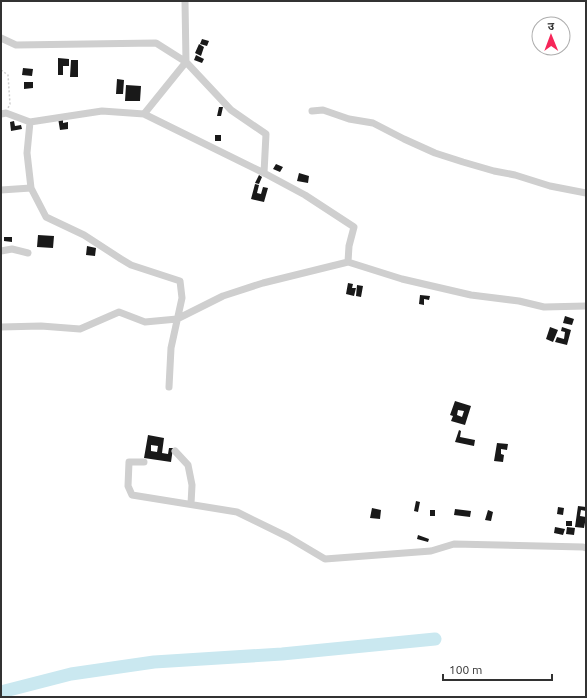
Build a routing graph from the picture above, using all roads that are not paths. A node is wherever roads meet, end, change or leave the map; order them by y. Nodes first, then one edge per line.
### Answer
1 (185, 1) edge
2 (1, 38) edge
3 (186, 62) junction
4 (312, 111) dead end
5 (3, 114) edge
6 (144, 114) junction
7 (30, 122) junction
8 (264, 173) junction
9 (32, 188) junction
10 (1, 190) edge
11 (586, 194) edge
12 (1, 251) edge
13 (28, 253) dead end
14 (348, 262) junction
15 (586, 306) edge
16 (177, 318) junction
17 (1, 327) edge
18 (169, 387) dead end
19 (175, 451) dead end
20 (144, 462) dead end
21 (191, 504) junction
22 (586, 548) edge

1 - 3 street
2 - 3 street
3 - 6 street
3 - 8 street
4 - 11 street
5 - 7 street
6 - 7 street
6 - 8 street
7 - 9 street
8 - 14 street
9 - 10 street
9 - 16 street
12 - 13 street
14 - 15 street
14 - 16 street
16 - 17 street
16 - 18 street
19 - 21 street
20 - 21 street
21 - 22 street

